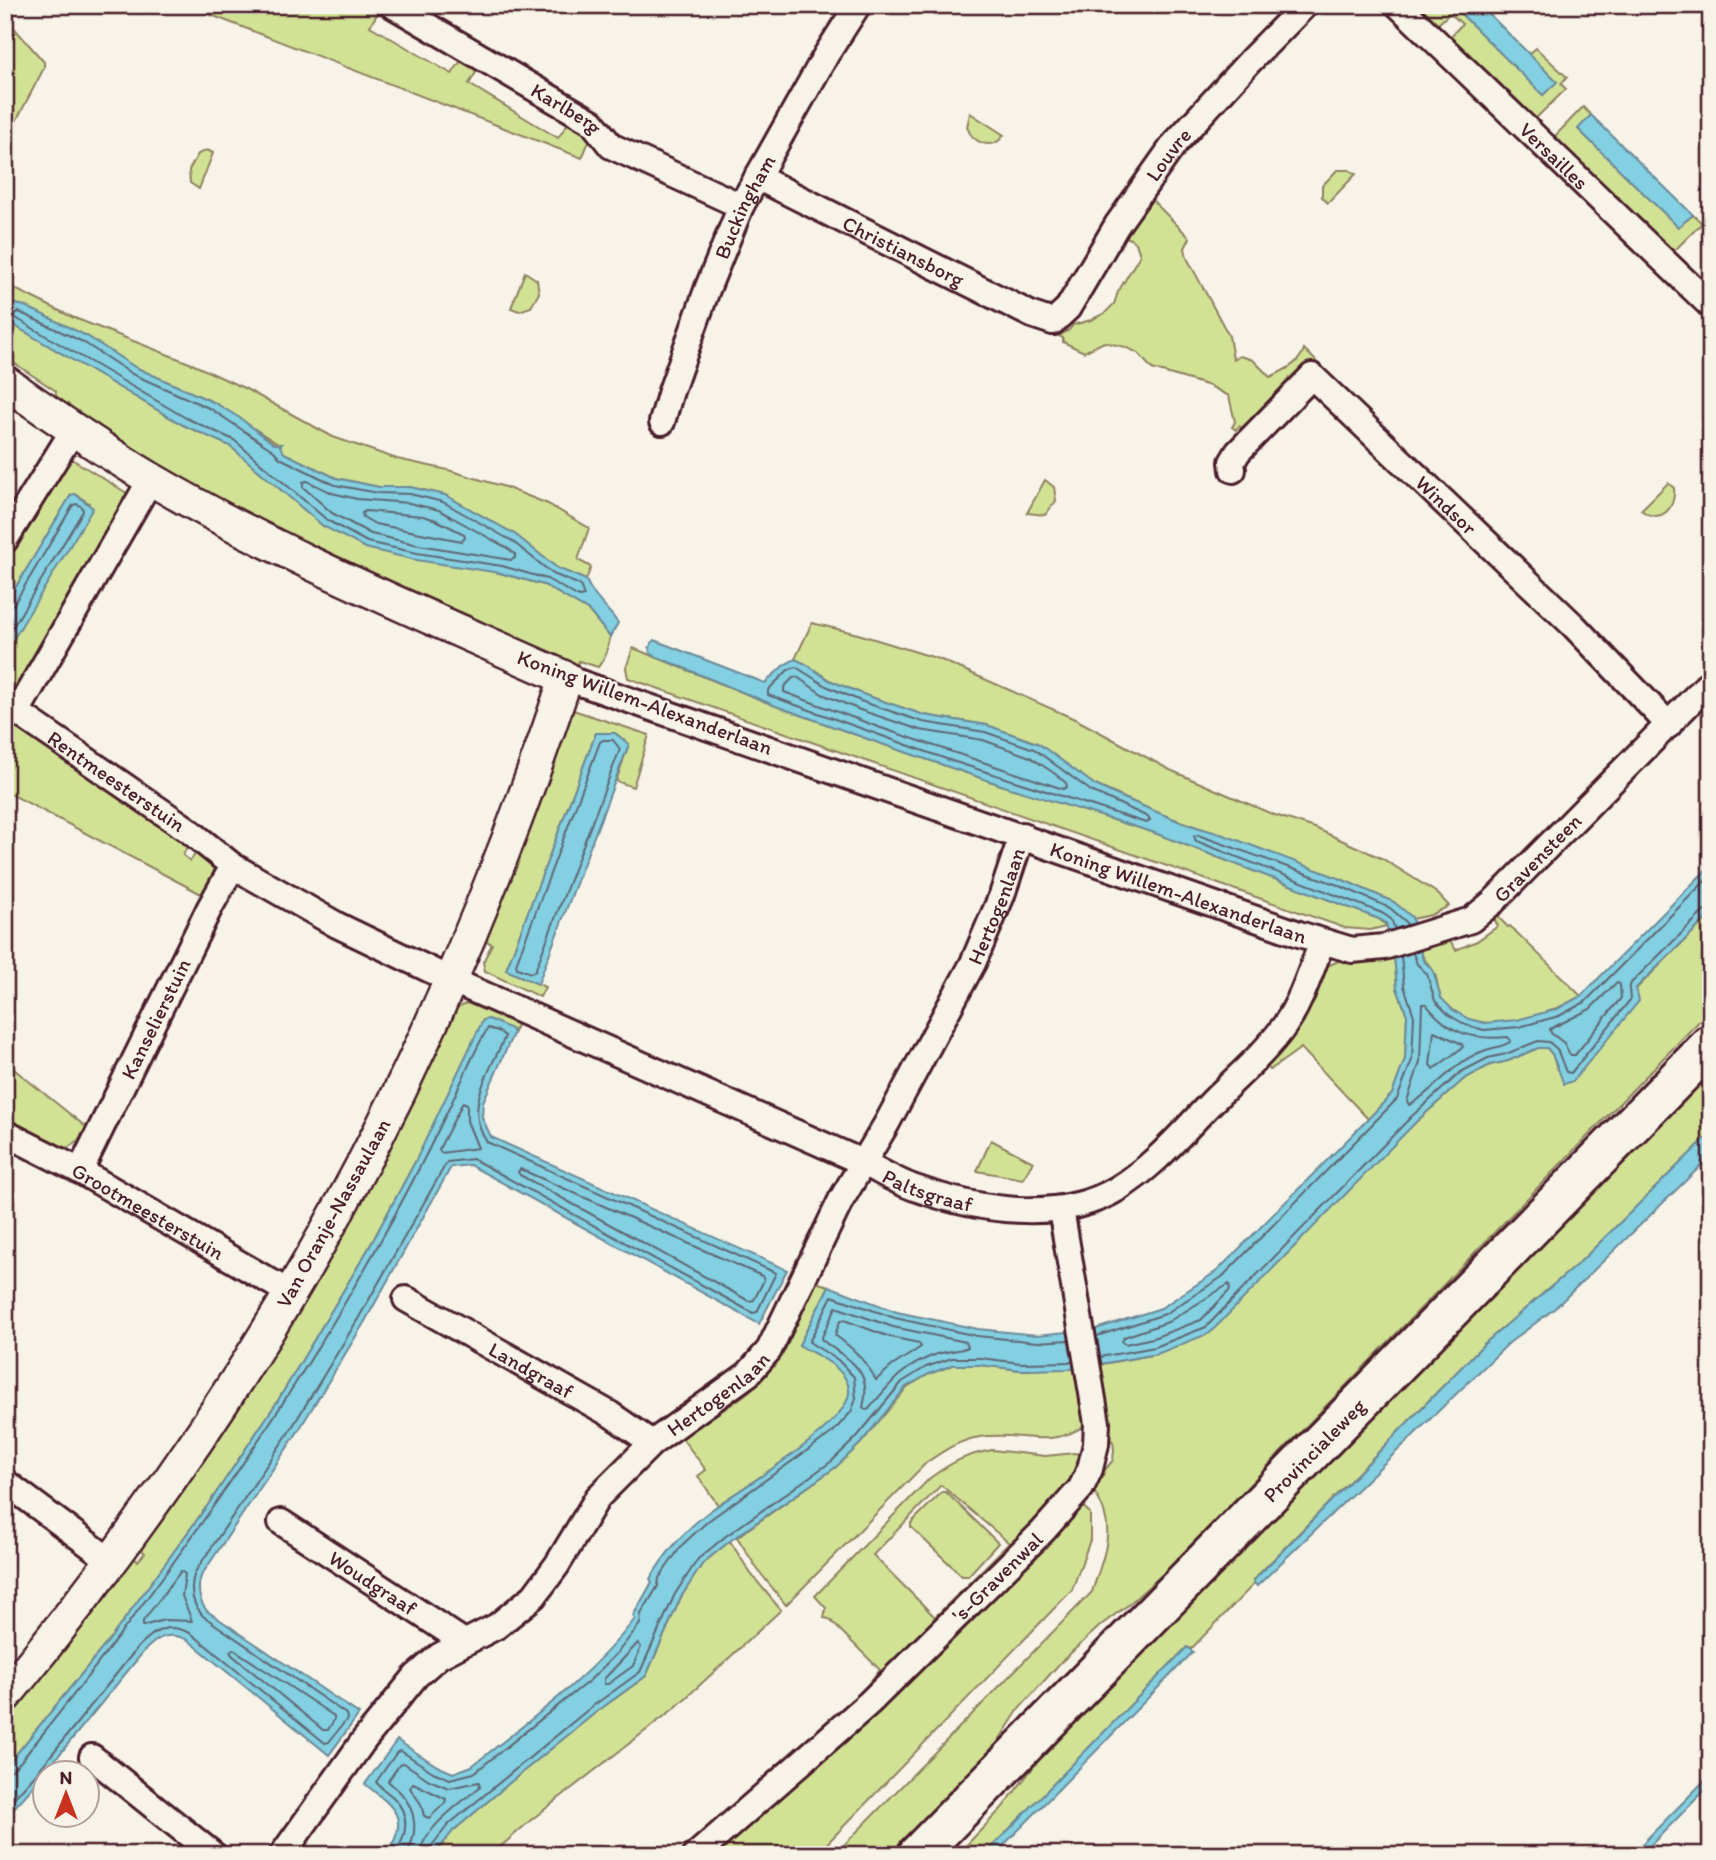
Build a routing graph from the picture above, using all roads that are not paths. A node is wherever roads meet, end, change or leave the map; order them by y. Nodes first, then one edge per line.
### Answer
1 (392, 5) edge
2 (858, 5) edge
3 (1305, 5) edge
4 (1398, 5) edge
5 (757, 177) junction
6 (741, 206) junction
7 (1711, 306) edge
8 (1053, 322) joint
9 (5, 382) edge
10 (662, 422) dead end
11 (74, 429) junction
12 (1233, 470) dead end
13 (151, 479) junction
14 (5, 540) edge
15 (566, 678) junction
16 (1711, 681) edge
17 (1669, 725) junction
18 (1022, 835) junction
19 (233, 866) junction
20 (1322, 942) junction
21 (451, 980) junction
22 (1711, 1044) edge
23 (5, 1133) edge
24 (862, 1162) junction
25 (80, 1171) junction
26 (1061, 1209) junction
27 (290, 1293) junction
28 (406, 1299) dead end
29 (652, 1443) junction
30 (5, 1482) edge
31 (281, 1522) dead end
32 (111, 1561) junction
33 (464, 1642) junction
34 (5, 1696) edge
35 (92, 1757) dead end
36 (214, 1855) edge
37 (282, 1855) edge
38 (696, 1855) edge
39 (917, 1855) edge

1 - 6 street, Karlberg
2 - 5 street, Buckingham
3 - 8 street, Louvre
4 - 7 street, Versailles
5 - 6 street, Buckingham
5 - 8 street, Christiansborg
6 - 10 street, Buckingham
9 - 11 street, Koning Willem-Alexanderlaan
11 - 13 street, Koning Willem-Alexanderlaan
11 - 14 street
12 - 17 street, Windsor
13 - 15 street, Koning Willem-Alexanderlaan
13 - 19 street, Rentmeesterstuin
15 - 18 street, Koning Willem-Alexanderlaan
15 - 21 street, Van Oranje-Nassaulaan
16 - 17 street, Gravensteen
17 - 20 street, Gravensteen
18 - 20 street, Koning Willem-Alexanderlaan
18 - 24 street, Hertogenlaan
19 - 21 street, Rentmeesterstuin
19 - 25 street, Kanselierstuin
20 - 26 street, Paltsgraaf
21 - 24 street, Paltsgraaf
21 - 27 street, Van Oranje-Nassaulaan
22 - 39 main road, Provincialeweg
23 - 25 street, Grootmeesterstuin
24 - 26 street, Paltsgraaf
24 - 29 street, Hertogenlaan
25 - 27 street, Grootmeesterstuin
26 - 38 street, 's-Gravenwal
27 - 32 street, Van Oranje-Nassaulaan
28 - 29 street, Landgraaf
29 - 33 street, Hertogenlaan
30 - 32 street
31 - 33 street, Woudgraaf
32 - 34 street, Van Oranje-Nassaulaan
33 - 37 street, Hertogenlaan
35 - 36 street

